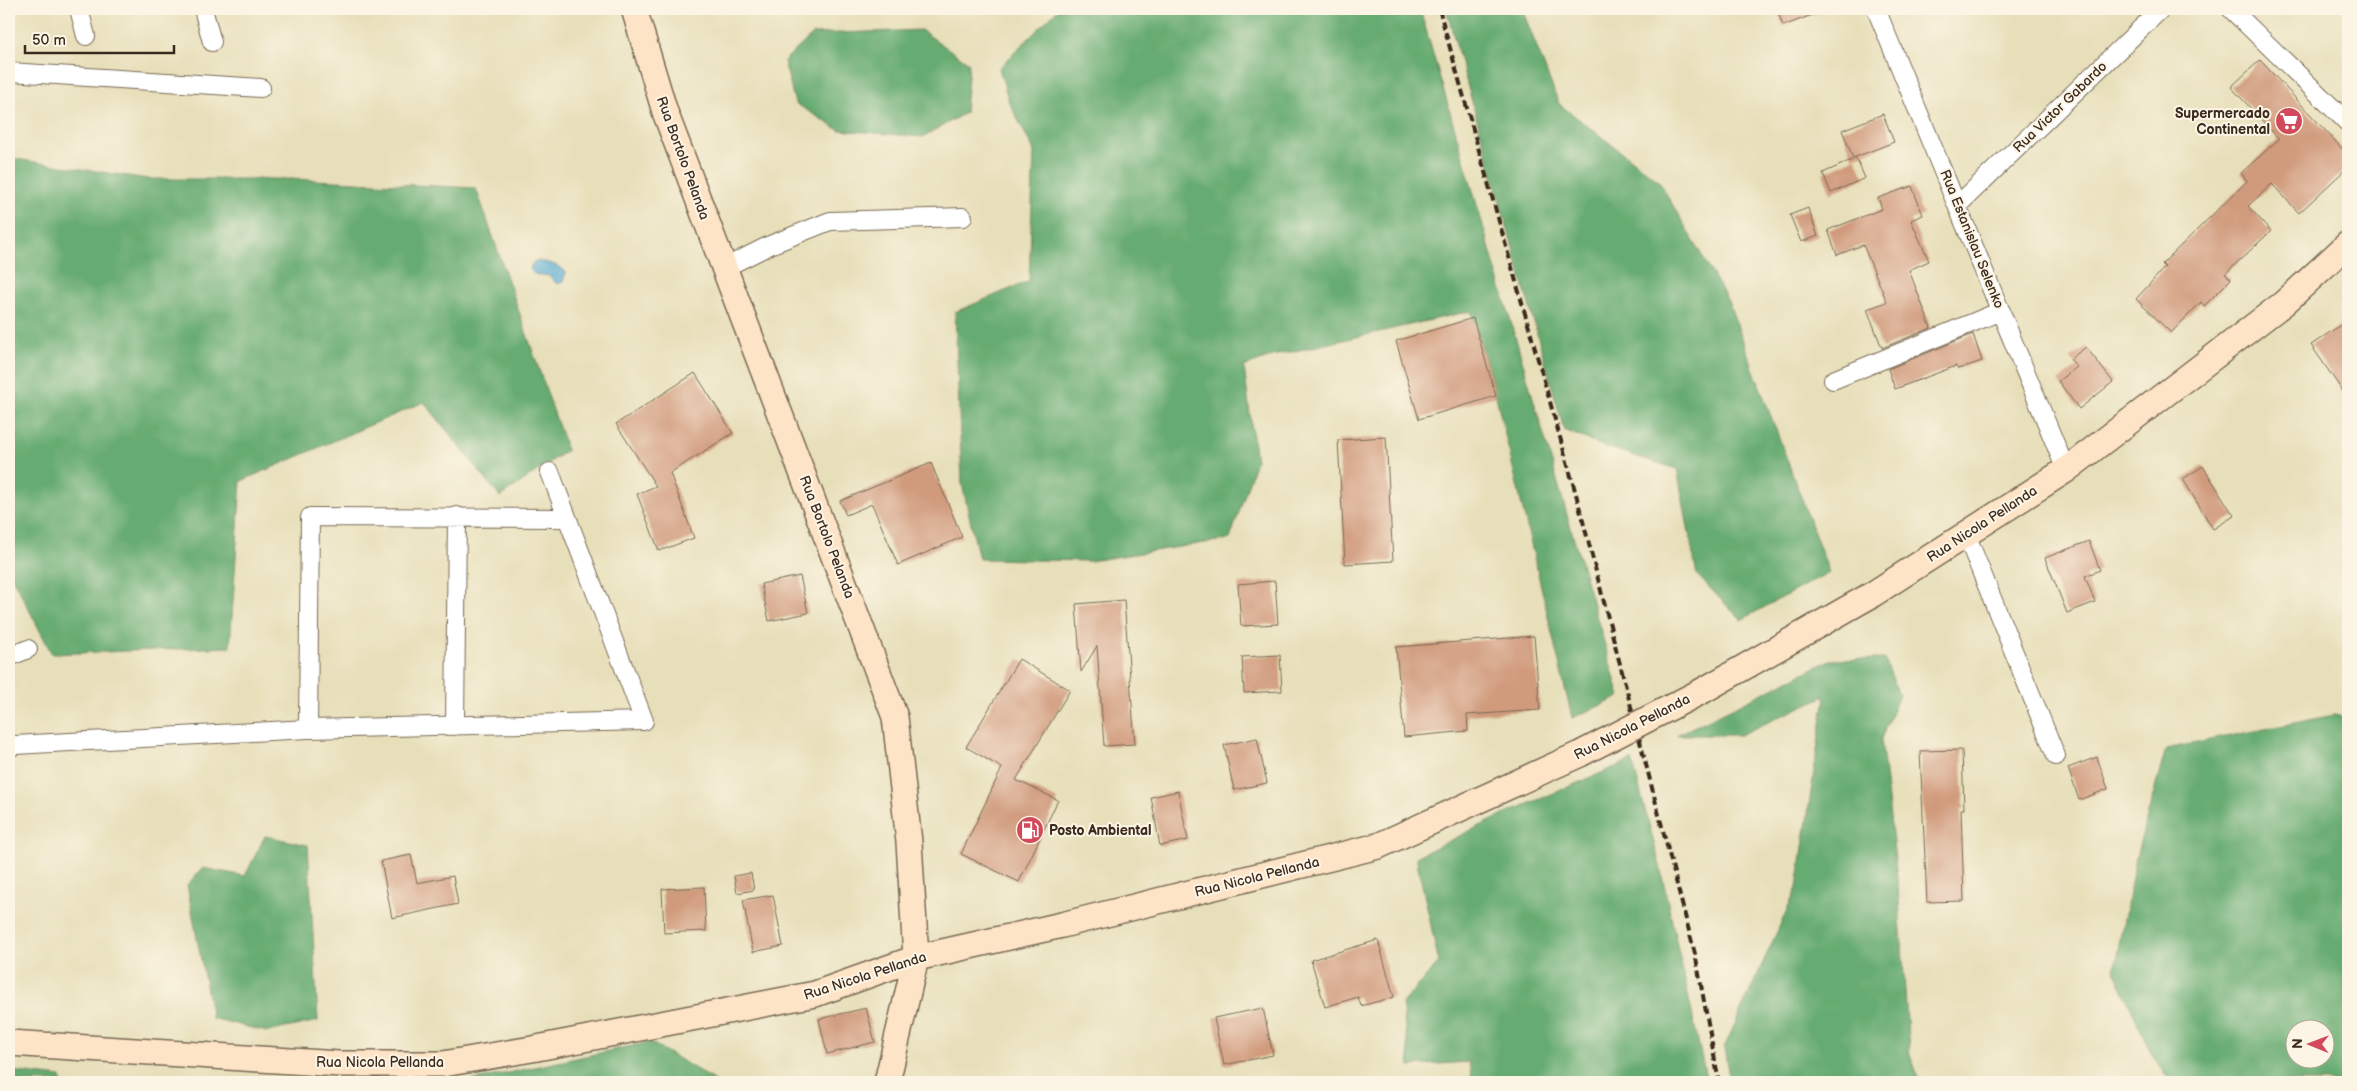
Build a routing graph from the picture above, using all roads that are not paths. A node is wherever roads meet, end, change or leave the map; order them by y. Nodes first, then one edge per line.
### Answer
1 (79, 9) edge
2 (203, 9) edge
3 (634, 9) edge
4 (1876, 9) edge
5 (2161, 9) edge
6 (2231, 9) edge
7 (86, 36) dead end
8 (212, 42) dead end
9 (9, 72) edge
10 (261, 88) dead end
11 (2348, 123) edge
12 (1958, 205) junction
13 (963, 217) dead end
14 (2348, 244) edge
15 (724, 268) junction
16 (2001, 311) junction
17 (1833, 380) dead end
18 (2066, 470) junction
19 (550, 472) dead end
20 (457, 516) junction
21 (568, 518) junction
22 (1966, 534) junction
23 (28, 649) dead end
24 (9, 657) edge
25 (455, 726) junction
26 (308, 729) junction
27 (9, 748) edge
28 (2056, 756) dead end
29 (916, 958) junction
30 (9, 1043) edge
31 (887, 1082) edge

1 - 7 street
2 - 8 street
3 - 15 main road, Rua Bortolo Pelanda
4 - 12 street, Rua Estanislau Selenko
5 - 12 street, Rua Victor Gabardo
6 - 11 street
9 - 10 street
12 - 16 street, Rua Estanislau Selenko
13 - 15 street
14 - 18 main road, Rua Nicola Pellanda
15 - 29 main road, Rua Bortolo Pelanda
16 - 17 street
16 - 18 street, Rua Estanislau Selenko
18 - 22 main road, Rua Nicola Pellanda
19 - 21 street
20 - 21 street
20 - 25 street
20 - 26 street
21 - 25 street
22 - 28 street
22 - 29 main road, Rua Nicola Pellanda, bridge
23 - 24 street
25 - 26 street
26 - 27 street
29 - 30 main road, Rua Nicola Pellanda
29 - 31 main road, Rua Bortolo Pelanda

